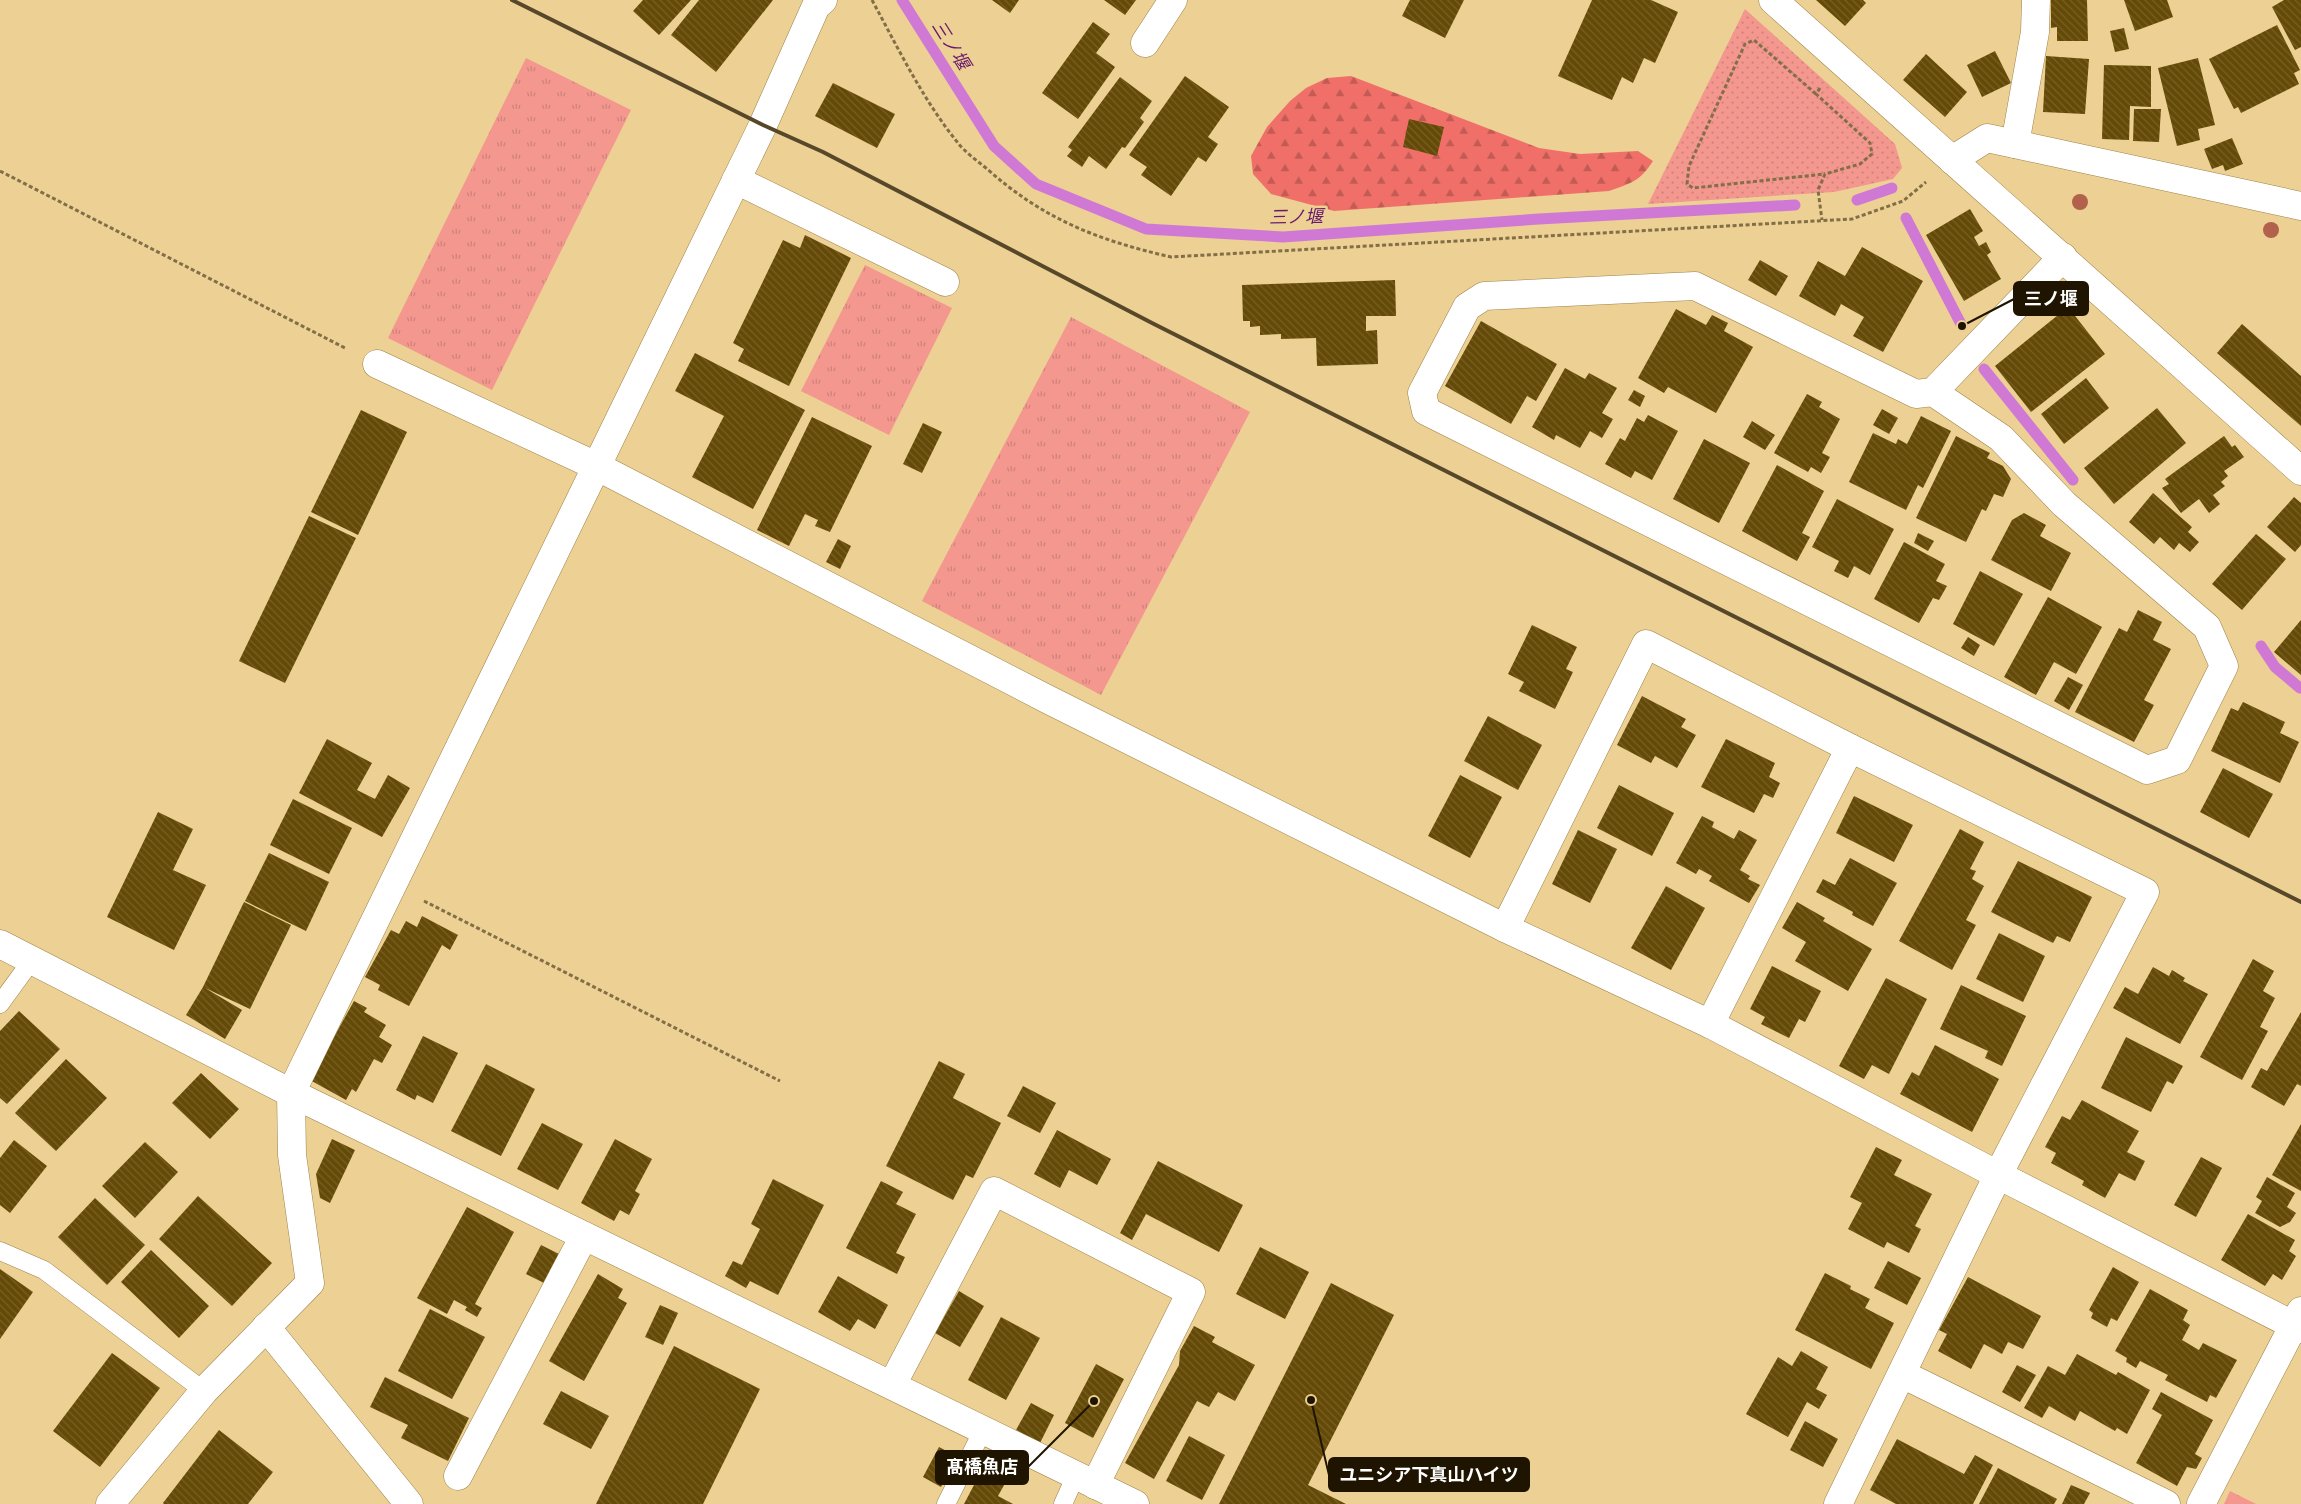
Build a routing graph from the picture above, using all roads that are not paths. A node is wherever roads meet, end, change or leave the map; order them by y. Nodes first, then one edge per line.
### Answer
1 (1173, 0) edge
2 (1773, 0) edge
3 (2036, 0) edge
4 (817, 2) edge
5 (1145, 43) dead end
6 (2014, 144) junction
7 (1952, 160) junction
8 (736, 180) junction
9 (2301, 206) edge
10 (2063, 257) junction
11 (945, 282) dead end
12 (377, 364) road end
13 (1933, 392) junction
14 (596, 466) junction
15 (2301, 471) edge
16 (1850, 748) junction
17 (1504, 928) junction
18 (0, 944) edge
19 (32, 960) junction
20 (0, 1004) edge
21 (1710, 1024) junction
22 (290, 1093) junction
23 (1998, 1175) junction
24 (584, 1236) junction
25 (0, 1251) edge
26 (2299, 1321) edge
27 (266, 1327) junction
28 (1902, 1374) junction
29 (892, 1385) junction
30 (204, 1391) junction
31 (983, 1430) junction
32 (458, 1476) dead end
33 (1086, 1480) junction
34 (110, 1504) edge
35 (409, 1504) edge
36 (946, 1504) edge
37 (1063, 1504) edge
38 (1135, 1504) edge
39 (1838, 1504) edge
40 (2166, 1504) edge
41 (2201, 1504) edge

1 - 5 street
2 - 7 street
3 - 6 street
4 - 8 street
6 - 7 street
6 - 9 street
7 - 10 street
8 - 11 street
8 - 14 street
10 - 13 street
10 - 15 street
12 - 14 street
13 - 13 street
14 - 17 street
14 - 22 street
16 - 17 street
16 - 21 street
16 - 23 street
17 - 21 street
18 - 19 street
19 - 20 lane
19 - 22 street
21 - 23 street
22 - 24 street
22 - 27 street
23 - 26 street
23 - 28 street
24 - 29 street
24 - 32 street
25 - 30 lane
26 - 41 street
27 - 30 street
27 - 35 street
28 - 39 street
28 - 40 street
29 - 31 street
29 - 33 street
30 - 34 street
31 - 33 street
31 - 36 lane
33 - 37 lane
33 - 38 street

